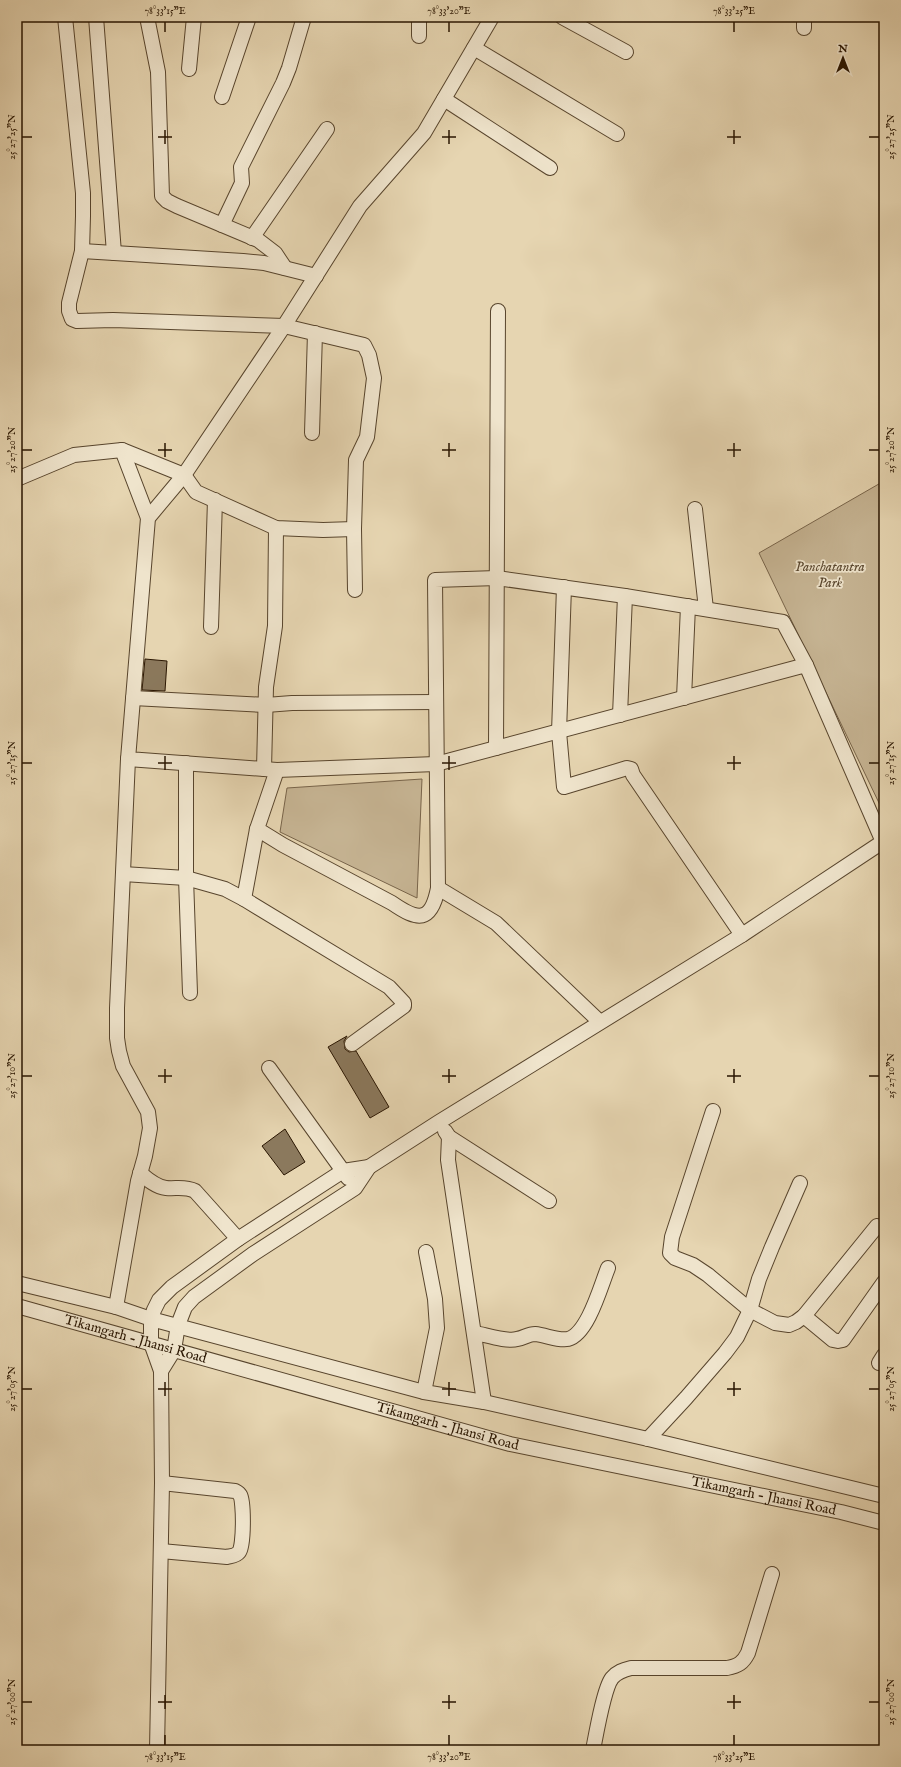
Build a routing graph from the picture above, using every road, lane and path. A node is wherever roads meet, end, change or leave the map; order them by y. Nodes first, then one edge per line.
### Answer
1 (65, 17) edge
2 (96, 17) edge
3 (147, 17) edge
4 (194, 17) edge
5 (249, 17) edge
6 (304, 17) edge
7 (419, 17) edge
8 (492, 17) edge
9 (562, 17) edge
10 (419, 36) dead end
11 (474, 48) junction
12 (626, 52) dead end
13 (189, 69) dead end
14 (222, 97) dead end
15 (444, 100) junction
16 (326, 129) dead end
17 (617, 134) dead end
18 (550, 168) dead end
19 (222, 225) junction
20 (252, 238) junction
21 (82, 251) junction
22 (114, 253) junction
23 (285, 268) junction
24 (316, 276) junction
25 (498, 311) dead end
26 (284, 326) junction
27 (315, 333) junction
28 (312, 433) dead end
29 (122, 450) junction
30 (184, 475) junction
31 (17, 479) edge
32 (215, 500) junction
33 (695, 509) dead end
34 (148, 518) junction
35 (276, 528) junction
36 (354, 529) junction
37 (497, 578) junction
38 (564, 588) junction
39 (355, 590) dead end
40 (625, 596) junction
41 (688, 606) junction
42 (706, 609) junction
43 (211, 627) dead end
44 (806, 665) junction
45 (133, 698) junction
46 (684, 698) junction
47 (436, 702) junction
48 (266, 705) junction
49 (620, 715) junction
50 (559, 732) junction
51 (496, 748) junction
52 (128, 759) junction
53 (186, 763) junction
54 (436, 764) junction
55 (270, 770) junction
56 (257, 829) junction
57 (883, 842) edge
58 (123, 874) junction
59 (186, 878) junction
60 (438, 888) junction
61 (244, 899) junction
62 (742, 935) junction
63 (190, 993) dead end
64 (600, 1022) junction
65 (352, 1044) dead end
66 (269, 1068) dead end
67 (714, 1111) dead end
68 (438, 1122) junction
69 (449, 1137) junction
70 (369, 1167) junction
71 (343, 1171) junction
72 (140, 1174) junction
73 (800, 1183) dead end
74 (355, 1188) junction
75 (549, 1201) dead end
76 (877, 1226) dead end
77 (238, 1239) junction
78 (426, 1252) dead end
79 (608, 1268) dead end
80 (17, 1284) edge
81 (882, 1288) edge
82 (17, 1306) edge
83 (116, 1307) junction
84 (750, 1310) junction
85 (804, 1316) junction
86 (151, 1319) junction
87 (178, 1326) junction
88 (475, 1333) junction
89 (151, 1343) junction
90 (174, 1350) junction
91 (161, 1371) junction
92 (424, 1392) junction
93 (484, 1402) junction
94 (648, 1439) junction
95 (162, 1483) junction
96 (884, 1496) edge
97 (884, 1523) edge
98 (161, 1551) junction
99 (772, 1574) dead end
100 (157, 1750) edge
101 (592, 1750) edge

1 - 21 street
2 - 22 street
3 - 19 street
4 - 13 street
5 - 14 street
6 - 19 street
7 - 10 street
8 - 11 street
9 - 12 street
11 - 15 street
11 - 17 street
15 - 18 street
15 - 24 street
16 - 20 street
19 - 20 street
20 - 23 street
21 - 22 street
21 - 26 street
22 - 23 street
23 - 24 street
24 - 26 street
25 - 37 street
26 - 27 street
26 - 30 street
27 - 28 street
27 - 36 street
29 - 30 street
29 - 31 street
29 - 34 street
30 - 32 street
30 - 34 street
32 - 35 street
32 - 43 street
33 - 42 street
34 - 45 street
35 - 36 street
35 - 48 street
36 - 39 street
37 - 38 street
37 - 47 street
37 - 51 street
38 - 40 street
38 - 50 street
40 - 41 street
40 - 49 street
41 - 42 street
41 - 46 street
42 - 44 street
44 - 46 street
44 - 57 street
45 - 48 street
45 - 52 street
46 - 49 street
47 - 48 street
47 - 54 street
48 - 55 street
49 - 50 street
50 - 51 street
50 - 62 street
51 - 54 street
52 - 53 street
52 - 58 street
53 - 55 street
53 - 59 street
54 - 55 street
54 - 60 street
55 - 56 street
56 - 60 street
56 - 61 street
57 - 62 street
58 - 59 street
58 - 72 street
59 - 61 street
59 - 63 street
60 - 64 street
61 - 65 street
62 - 64 street
64 - 68 street
66 - 71 street
67 - 84 street
68 - 69 street
68 - 70 street
69 - 75 street
69 - 88 street
70 - 71 street
70 - 74 street
71 - 74 street
71 - 77 street
72 - 77 street
72 - 83 street
73 - 84 street
74 - 87 street
76 - 85 street
77 - 86 street
78 - 92 street
79 - 88 street
80 - 83 street, Tikamgarh - Jhansi Road
81 - 85 street
82 - 89 street, Tikamgarh - Jhansi Road
83 - 86 street, Tikamgarh - Jhansi Road
84 - 85 street
84 - 94 street
86 - 87 street, Tikamgarh - Jhansi Road
86 - 89 street
87 - 90 street
87 - 92 street, Tikamgarh - Jhansi Road
88 - 93 street
89 - 90 street, Tikamgarh - Jhansi Road
89 - 91 street
90 - 91 street
90 - 97 street, Tikamgarh - Jhansi Road
91 - 95 street
92 - 93 street, Tikamgarh - Jhansi Road
93 - 94 street, Tikamgarh - Jhansi Road
94 - 96 street, Tikamgarh - Jhansi Road
95 - 98 street
95 - 98 street
98 - 100 street
99 - 101 street

